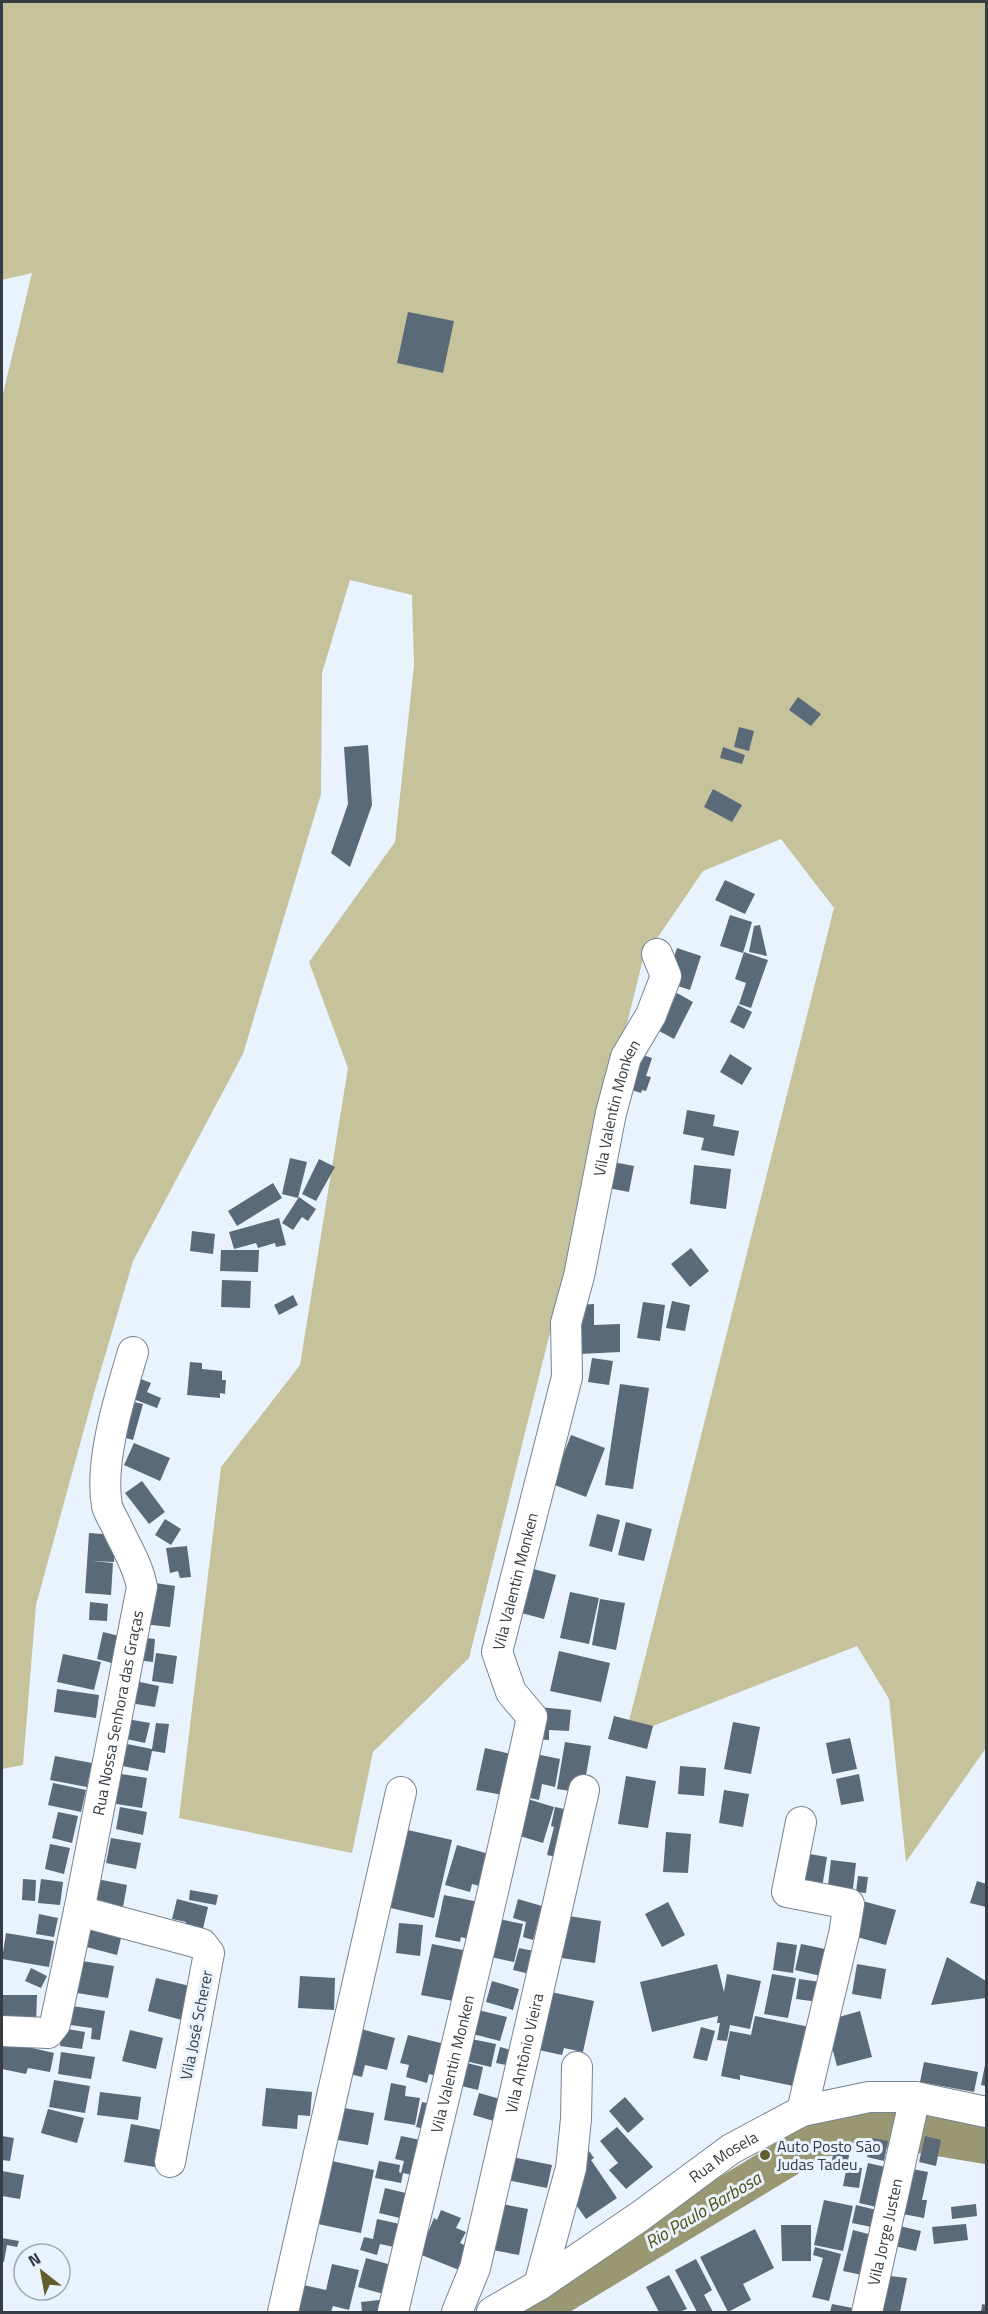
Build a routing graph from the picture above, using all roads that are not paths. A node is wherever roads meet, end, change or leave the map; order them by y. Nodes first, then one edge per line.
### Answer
1 (657, 954) dead end
2 (133, 1352) dead end
3 (584, 1790) dead end
4 (401, 1792) dead end
5 (801, 1822) dead end
6 (79, 1911) junction
7 (2, 2031) edge
8 (577, 2067) dead end
9 (915, 2097) junction
10 (802, 2111) junction
11 (987, 2112) edge
12 (170, 2162) dead end
13 (539, 2285) junction
14 (283, 2313) edge
15 (393, 2313) edge
16 (457, 2313) edge
17 (492, 2313) edge
18 (867, 2313) edge

1 - 15 street, Vila Valentin Monken
2 - 6 street, Rua Nossa Senhora das Graças
3 - 16 street, Vila Antônio Vieira
4 - 14 street
5 - 10 street
6 - 7 street, Rua Nossa Senhora das Graças
6 - 12 street, Vila José Scherer
8 - 13 street
9 - 10 street, Rua Mosela
9 - 11 street, Rua Mosela
9 - 18 street, Vila Jorge Justen
10 - 13 street, Rua Mosela
13 - 17 street, Rua Mosela

